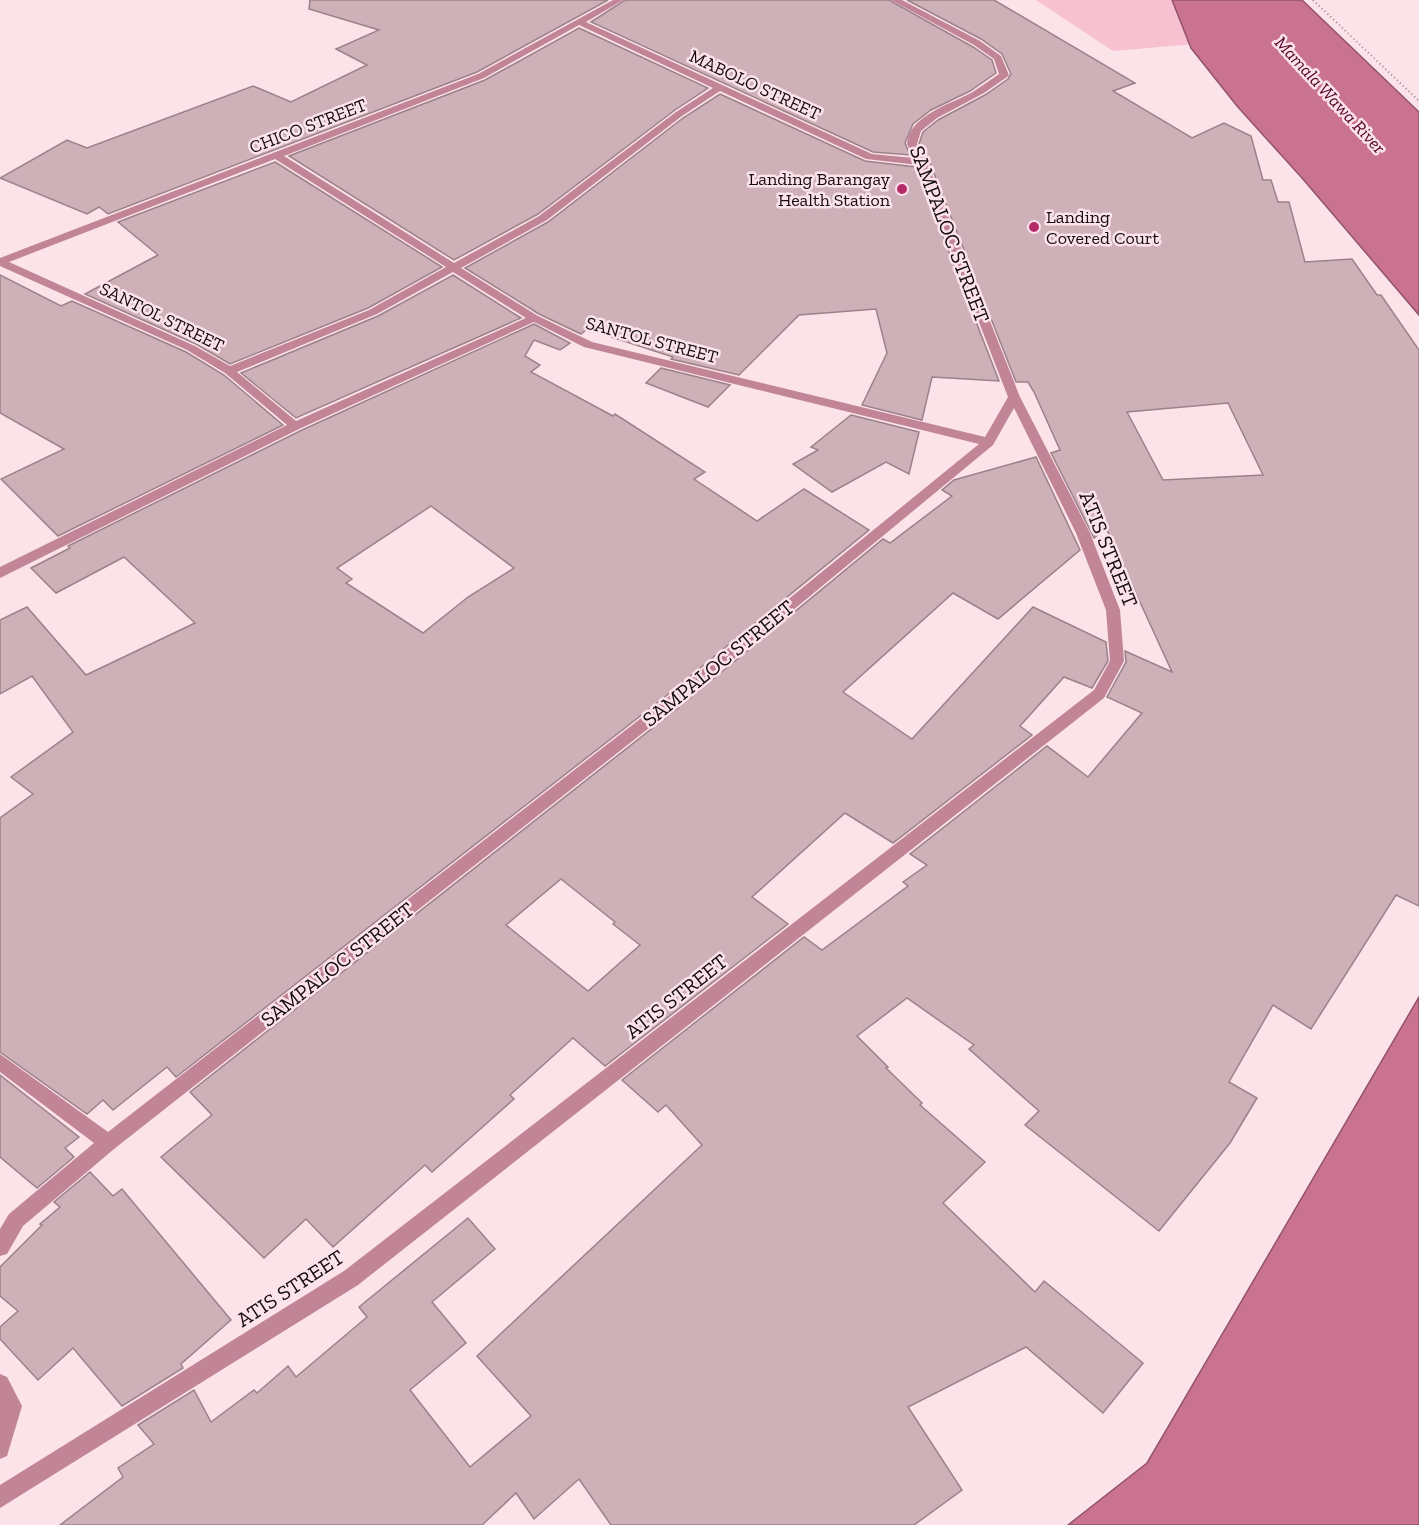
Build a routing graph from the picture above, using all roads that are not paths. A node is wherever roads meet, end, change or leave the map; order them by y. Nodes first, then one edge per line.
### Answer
1 (619, 0) edge
2 (895, 0) edge
3 (579, 22) junction
4 (720, 87) junction
5 (277, 156) junction
6 (922, 162) junction
7 (0, 262) edge
8 (454, 268) junction
9 (534, 318) junction
10 (229, 370) junction
11 (1014, 397) junction
12 (295, 426) junction
13 (989, 442) junction
14 (0, 573) edge
15 (0, 1062) edge
16 (108, 1143) junction
17 (0, 1247) edge
18 (0, 1384) edge
19 (0, 1449) edge
20 (0, 1497) edge

1 - 3 street, CHICO STREET
2 - 6 street, SAMPALOC STREET
3 - 4 street, MABOLO STREET
3 - 5 street, CHICO STREET
4 - 6 street, MABOLO STREET
4 - 8 street
5 - 7 street, CHICO STREET
5 - 8 street, SANTOL STREET
6 - 11 street, SAMPALOC STREET
7 - 10 street, SANTOL STREET
8 - 9 street, SANTOL STREET
8 - 10 street
9 - 12 street
9 - 13 street, SANTOL STREET
10 - 12 street, SANTOL STREET
11 - 13 street, SAMPALOC STREET
11 - 20 street, ATIS STREET
12 - 14 street
13 - 16 street, SAMPALOC STREET
15 - 16 street
16 - 17 street, SAMPALOC STREET
18 - 19 street

